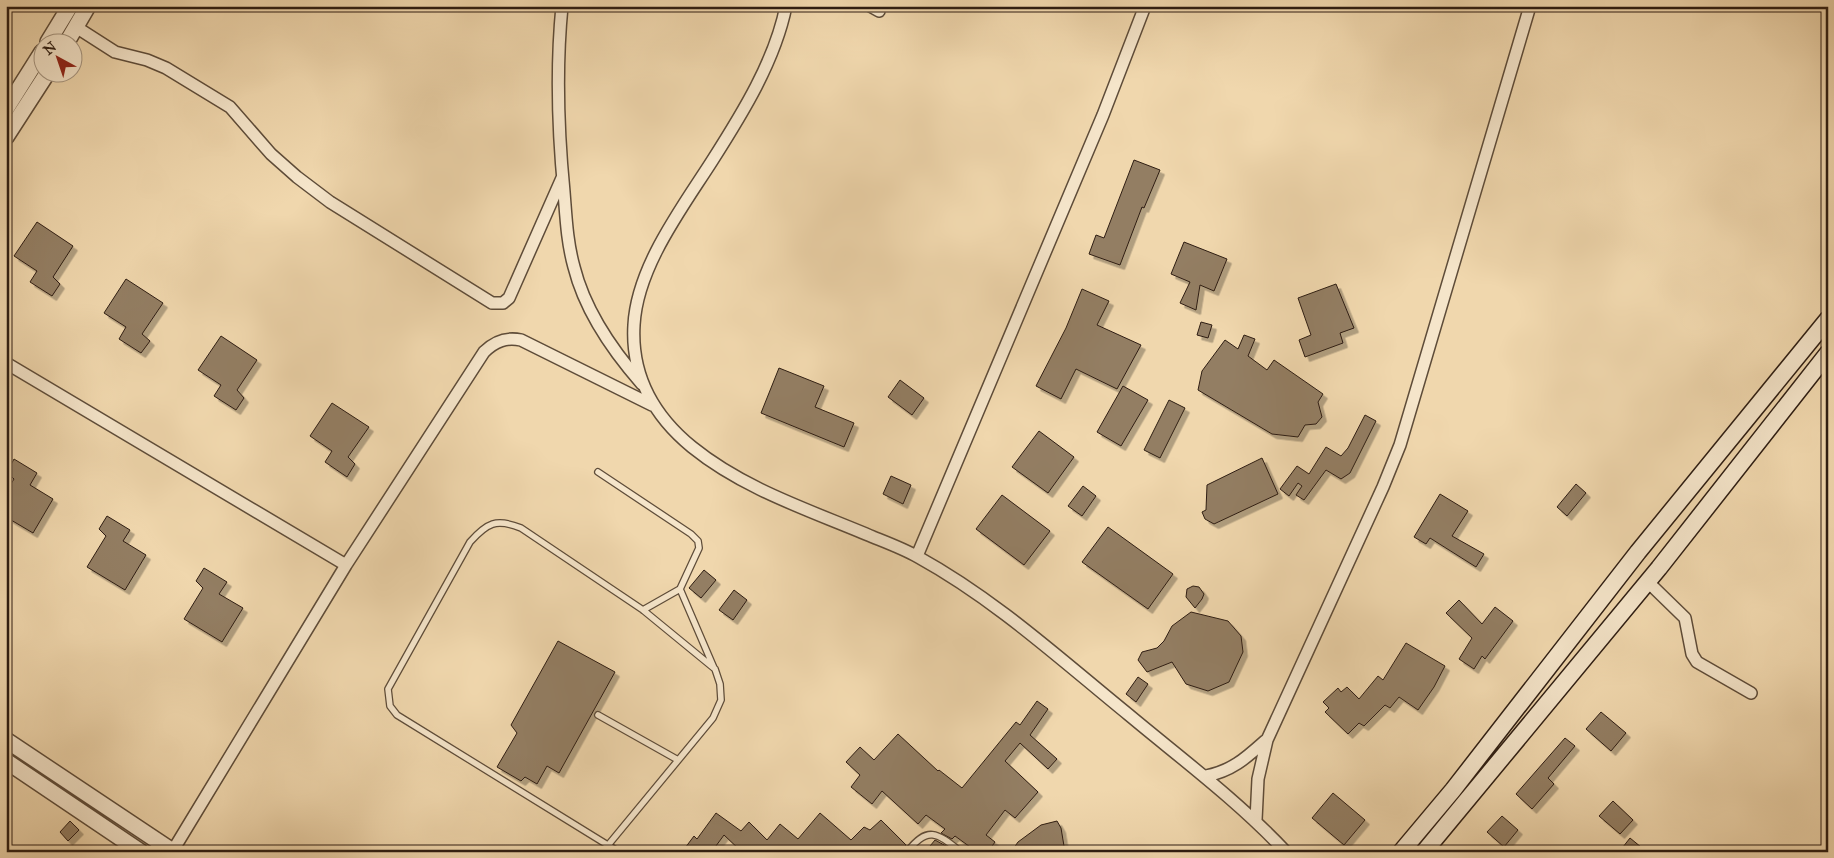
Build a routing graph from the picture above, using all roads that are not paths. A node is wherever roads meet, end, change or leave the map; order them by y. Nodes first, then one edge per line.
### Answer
1 (70, 6) edge
2 (88, 6) edge
3 (562, 6) edge
4 (786, 6) edge
5 (1145, 6) edge
6 (1530, 6) edge
7 (76, 27) junction
8 (54, 32) edge
9 (73, 32) edge
10 (32, 68) edge
11 (42, 82) edge
12 (6, 109) edge
13 (6, 137) edge
14 (562, 178) junction
15 (1828, 320) edge
16 (1828, 353) edge
17 (6, 364) edge
18 (644, 386) junction
19 (652, 405) junction
20 (598, 472) dead end
21 (916, 556) junction
22 (346, 565) junction
23 (1648, 582) junction
24 (680, 589) junction
25 (643, 610) junction
26 (714, 669) junction
27 (1751, 693) dead end
28 (598, 715) dead end
29 (6, 740) edge
30 (1266, 740) junction
31 (678, 760) junction
32 (6, 761) edge
33 (1206, 776) junction
34 (1256, 820) junction
35 (609, 844) junction
36 (141, 852) edge
37 (173, 852) edge
38 (619, 852) edge
39 (907, 852) edge
40 (961, 852) edge
41 (1286, 852) edge
42 (1401, 852) edge
43 (1424, 852) edge

1 - 8 street
2 - 7 street
3 - 14 street
4 - 18 street
5 - 21 street
6 - 30 street
7 - 9 street
7 - 14 street
10 - 12 street
11 - 13 street
14 - 18 street
15 - 42 main road
16 - 23 main road
17 - 22 street
18 - 19 street
19 - 21 street
19 - 22 street
20 - 24 lane
21 - 33 street
22 - 37 street
23 - 27 street
23 - 43 main road
24 - 25 lane
24 - 26 lane
25 - 26 lane
25 - 35 lane
26 - 31 lane
28 - 31 lane
29 - 37 street
30 - 33 street
30 - 34 street
31 - 35 lane
32 - 36 street
33 - 34 street
34 - 41 street
35 - 38 lane
39 - 40 lane

